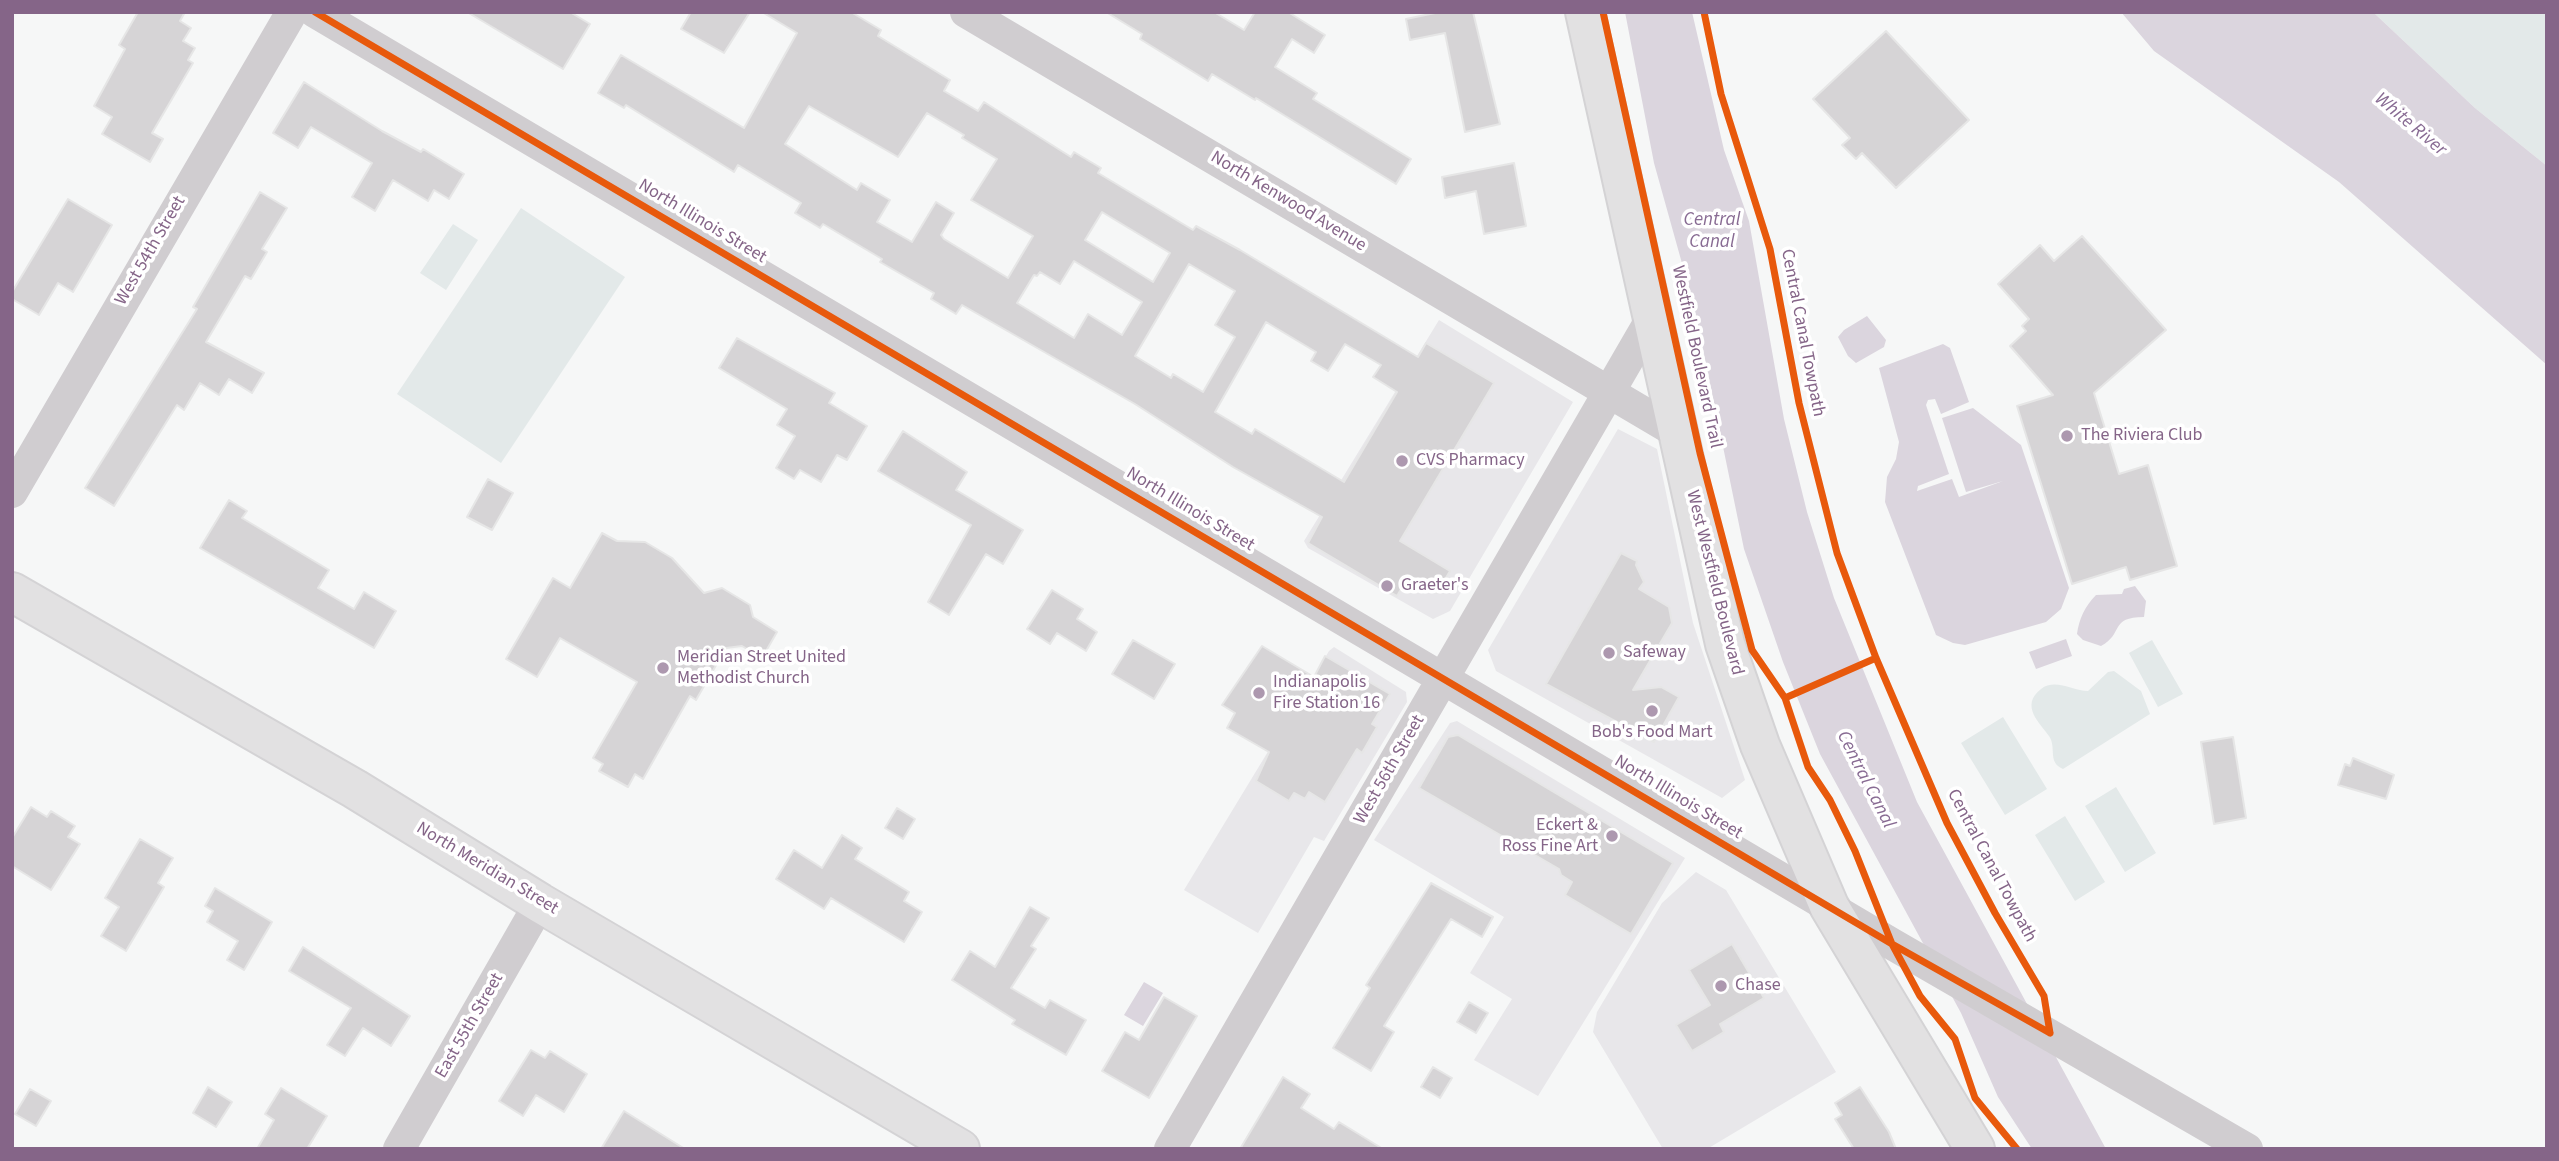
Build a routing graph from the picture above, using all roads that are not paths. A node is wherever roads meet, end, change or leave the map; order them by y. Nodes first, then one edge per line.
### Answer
1 (292, 12) edge
2 (316, 12) edge
3 (966, 12) edge
4 (1585, 12) edge
5 (1653, 318) junction
6 (1609, 391) junction
7 (1678, 433) junction
8 (12, 492) edge
9 (12, 592) edge
10 (1445, 678) junction
11 (540, 902) junction
12 (1829, 906) junction
13 (399, 1149) edge
14 (960, 1149) edge
15 (1170, 1149) edge
16 (1975, 1149) edge
17 (2246, 1149) edge

1 - 8 street, West 54th Street
2 - 10 street, North Illinois Street
3 - 6 street, North Kenwood Avenue
4 - 5 main road, West Westfield Boulevard
5 - 6 street
5 - 7 main road, West Westfield Boulevard
6 - 7 street, North Kenwood Avenue
6 - 10 street, West 56th Street
7 - 12 main road, West Westfield Boulevard
9 - 11 main road, North Meridian Street
10 - 12 street, North Illinois Street
10 - 15 street, West 56th Street
11 - 13 street, East 55th Street
11 - 14 main road, North Meridian Street
12 - 16 main road, West Westfield Boulevard
12 - 17 street, North Illinois Street

